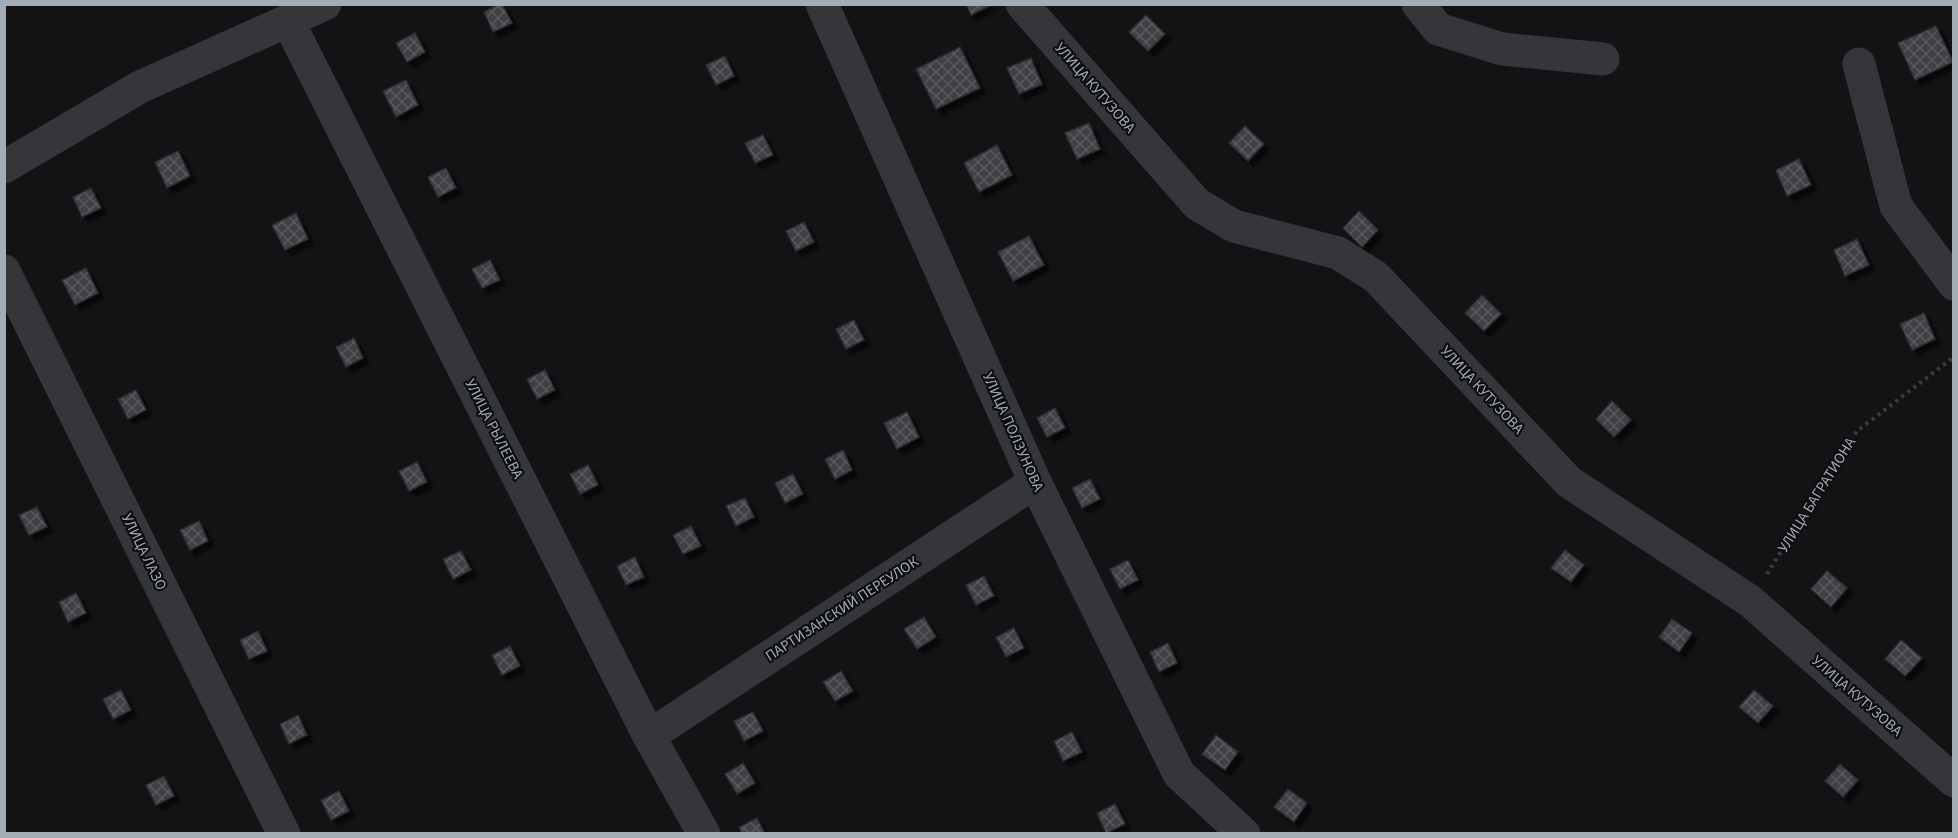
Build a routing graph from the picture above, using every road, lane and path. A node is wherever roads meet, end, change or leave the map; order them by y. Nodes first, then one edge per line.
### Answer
1 (325, 4) edge
2 (822, 4) edge
3 (1022, 4) edge
4 (1418, 4) edge
5 (288, 21) junction
6 (1603, 59) dead end
7 (1859, 64) dead end
8 (4, 167) edge
9 (4, 271) edge
10 (1953, 284) edge
11 (1953, 357) edge
12 (1035, 482) junction
13 (1750, 601) junction
14 (649, 736) junction
15 (1953, 781) edge
16 (284, 834) edge
17 (704, 834) edge
18 (1244, 834) edge

1 - 5 street
2 - 12 street, УЛИЦА ПОЛЗУНОВА
3 - 13 street, УЛИЦА КУТУЗОВА
4 - 6 street
5 - 8 street
5 - 14 street, УЛИЦА РЫЛЕЕВА
7 - 10 street
9 - 16 street, УЛИЦА ЛАЗО
11 - 13 path, УЛИЦА БАГРАТИОНА
12 - 14 street, ПАРТИЗАНСКИЙ ПЕРЕУЛОК
12 - 18 street, УЛИЦА ПОЛЗУНОВА
13 - 15 street, УЛИЦА КУТУЗОВА
14 - 17 street, УЛИЦА РЫЛЕЕВА

